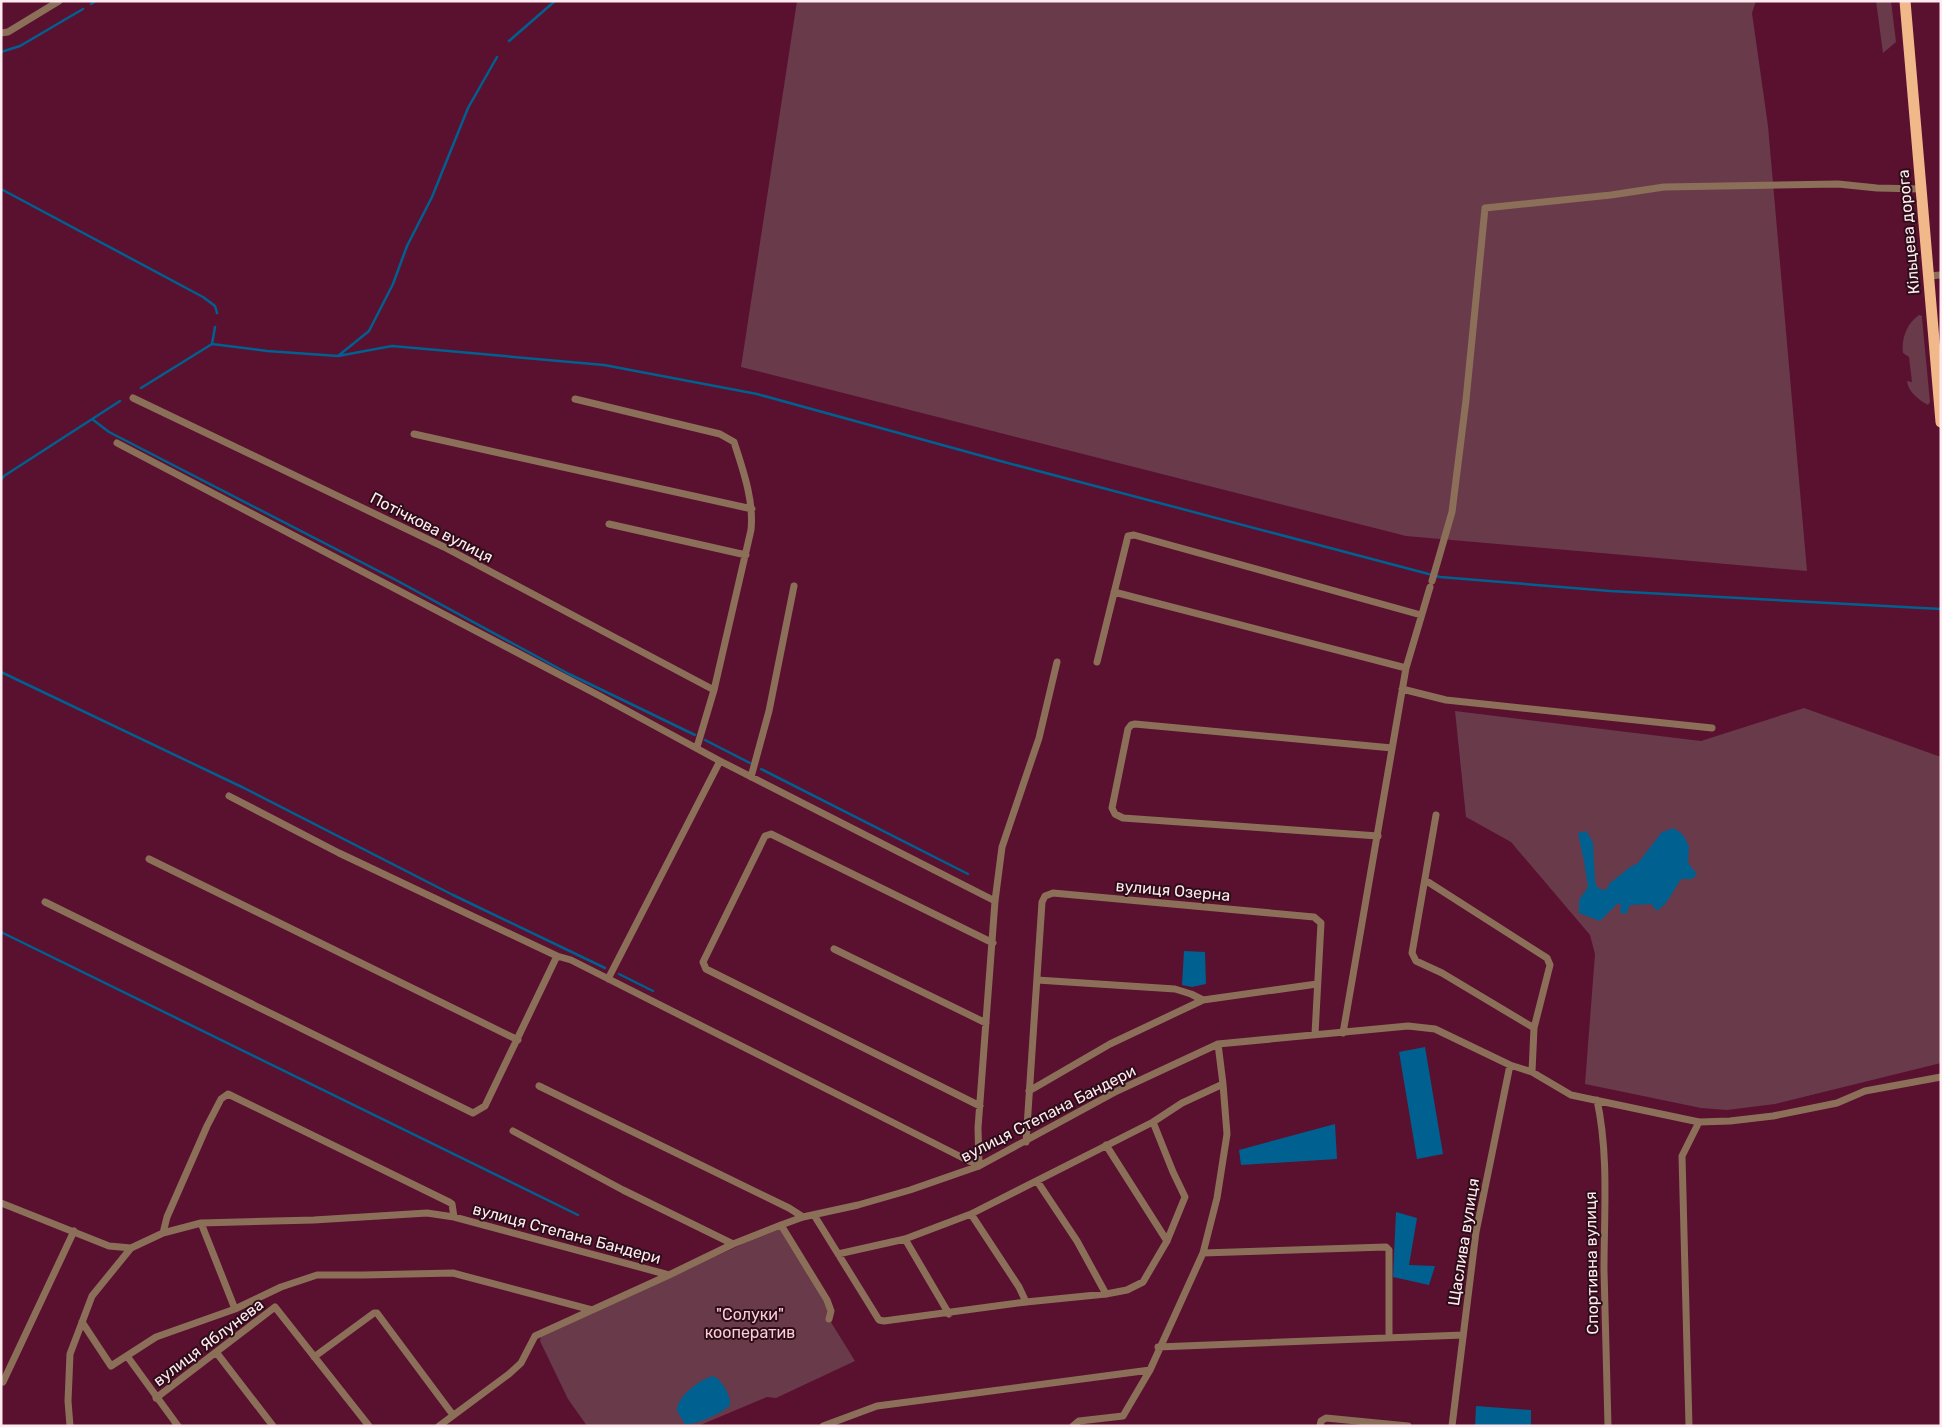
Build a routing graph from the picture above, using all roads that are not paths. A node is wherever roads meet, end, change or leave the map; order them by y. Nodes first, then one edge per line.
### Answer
1 (59, 1) edge
2 (1904, 1) edge
3 (1, 33) edge
4 (1920, 189) junction
5 (1941, 275) edge
6 (1928, 276) junction
7 (133, 398) dead end
8 (576, 399) dead end
9 (1941, 422) edge
10 (414, 434) dead end
11 (117, 444) dead end
12 (752, 509) junction
13 (609, 524) dead end
14 (746, 556) junction
15 (794, 586) dead end
16 (1114, 592) junction
17 (1421, 615) junction
18 (1057, 662) dead end
19 (1098, 662) dead end
20 (1406, 668) junction
21 (1402, 689) junction
22 (714, 690) junction
23 (1712, 728) dead end
24 (697, 747) junction
25 (1392, 748) junction
26 (720, 761) junction
27 (751, 777) junction
28 (229, 796) dead end
29 (1436, 815) dead end
30 (1378, 836) junction
31 (149, 859) dead end
32 (1425, 880) junction
33 (995, 901) junction
34 (45, 902) dead end
35 (993, 943) junction
36 (834, 949) dead end
37 (557, 956) junction
38 (608, 979) junction
39 (1037, 980) junction
40 (1317, 984) junction
41 (1203, 1000) junction
42 (986, 1023) junction
43 (1534, 1028) junction
44 (1343, 1032) junction
45 (1315, 1034) junction
46 (518, 1040) junction
47 (1218, 1044) junction
48 (1510, 1065) junction
49 (1532, 1072) junction
50 (1941, 1077) edge
51 (1224, 1084) junction
52 (539, 1086) dead end
53 (1029, 1091) junction
54 (1597, 1100) junction
55 (980, 1106) junction
56 (1154, 1122) junction
57 (1699, 1122) junction
58 (513, 1131) dead end
59 (1026, 1142) junction
60 (1106, 1145) junction
61 (979, 1166) junction
62 (1037, 1182) junction
63 (1, 1203) edge
64 (971, 1214) junction
65 (814, 1215) junction
66 (454, 1217) junction
67 (803, 1217) junction
68 (201, 1223) junction
69 (781, 1225) junction
70 (74, 1232) junction
71 (163, 1233) junction
72 (905, 1239) junction
73 (1167, 1241) junction
74 (733, 1244) junction
75 (131, 1248) junction
76 (1203, 1253) junction
77 (838, 1254) junction
78 (669, 1275) junction
79 (1106, 1294) junction
80 (1026, 1302) junction
81 (235, 1309) junction
82 (592, 1310) junction
83 (949, 1314) junction
84 (829, 1320) dead end
85 (82, 1322) junction
86 (1463, 1335) junction
87 (1389, 1336) junction
88 (1158, 1347) junction
89 (216, 1352) junction
90 (127, 1356) junction
91 (314, 1357) junction
92 (1150, 1370) junction
93 (4, 1382) dead end
94 (156, 1398) junction
95 (453, 1415) junction
96 (1124, 1416) junction
97 (70, 1426) edge
98 (178, 1426) edge
99 (273, 1426) edge
100 (369, 1426) edge
101 (439, 1426) edge
102 (823, 1426) edge
103 (1073, 1426) edge
104 (1120, 1426) edge
105 (1320, 1426) edge
106 (1403, 1426) edge
107 (1408, 1426) edge
108 (1452, 1426) edge
109 (1608, 1426) edge
110 (1689, 1426) edge

1 - 3 street
2 - 4 highway, Кільцева дорога
4 - 6 highway, Кільцева дорога
4 - 17 street
5 - 6 street
6 - 9 highway, Кільцева дорога
7 - 22 street, Потічкова вулиця
8 - 12 street
10 - 12 street
11 - 24 street
12 - 14 street
13 - 14 street
14 - 22 street
15 - 27 street
16 - 17 street
16 - 19 street
16 - 20 street
17 - 20 street
18 - 33 street
20 - 21 street
21 - 23 street
21 - 25 street
22 - 24 street
24 - 26 street
25 - 30 street
25 - 30 street
26 - 27 street
26 - 38 street
27 - 33 street
28 - 37 street
29 - 32 street
30 - 44 street
31 - 46 street
32 - 43 street
32 - 43 street
33 - 35 street
34 - 46 street
35 - 42 street
35 - 55 street
36 - 42 street
37 - 38 street
37 - 46 street
38 - 61 street
39 - 40 street, вулиця Озерна
39 - 41 street
39 - 53 street, вулиця Озерна
40 - 41 street
40 - 45 street, вулиця Озерна
41 - 53 street
42 - 55 street
43 - 49 street
44 - 45 street, вулиця Степана Бандери
44 - 48 street, вулиця Степана Бандери
45 - 47 street, вулиця Степана Бандери
47 - 51 street
47 - 59 street, вулиця Степана Бандери
48 - 49 street, вулиця Степана Бандери
48 - 86 street, Щаслива вулиця
49 - 54 street, вулиця Степана Бандери
50 - 57 street, вулиця Степана Бандери
51 - 56 street
51 - 76 street
52 - 67 street
53 - 59 street, вулиця Озерна
54 - 57 street, вулиця Степана Бандери
54 - 109 street, Спортивна вулиця
55 - 61 street
56 - 60 street
56 - 73 street
57 - 110 street
58 - 74 street
59 - 61 street, вулиця Степана Бандери
60 - 62 street
60 - 73 street
61 - 65 street, вулиця Степана Бандери
62 - 64 street
62 - 79 street
63 - 70 street
64 - 72 street
64 - 80 street
65 - 67 street, вулиця Степана Бандери
65 - 77 street
66 - 68 street, вулиця Степана Бандери
66 - 71 street
66 - 78 street, вулиця Степана Бандери
67 - 69 street, вулиця Степана Бандери
68 - 71 street, вулиця Степана Бандери
68 - 81 street
69 - 74 street, вулиця Степана Бандери
69 - 84 street
70 - 75 street
70 - 93 street
71 - 75 street, вулиця Степана Бандери
72 - 77 street
72 - 83 street
73 - 79 street
74 - 78 street, вулиця Степана Бандери
75 - 85 street
76 - 87 street
76 - 88 street
77 - 83 street
78 - 82 street
79 - 80 street
80 - 83 street
81 - 82 street
81 - 90 street
82 - 95 street
85 - 90 street
85 - 97 street
86 - 87 street
86 - 108 street, Щаслива вулиця
87 - 88 street
88 - 92 street
89 - 91 street, вулиця Яблунева
89 - 94 street, вулиця Яблунева
89 - 99 street
90 - 94 street
91 - 95 street
91 - 100 street, вулиця Яблунева
92 - 96 street
92 - 102 street
94 - 98 street
95 - 101 street
96 - 103 street
96 - 104 street
105 - 106 street
106 - 107 street

